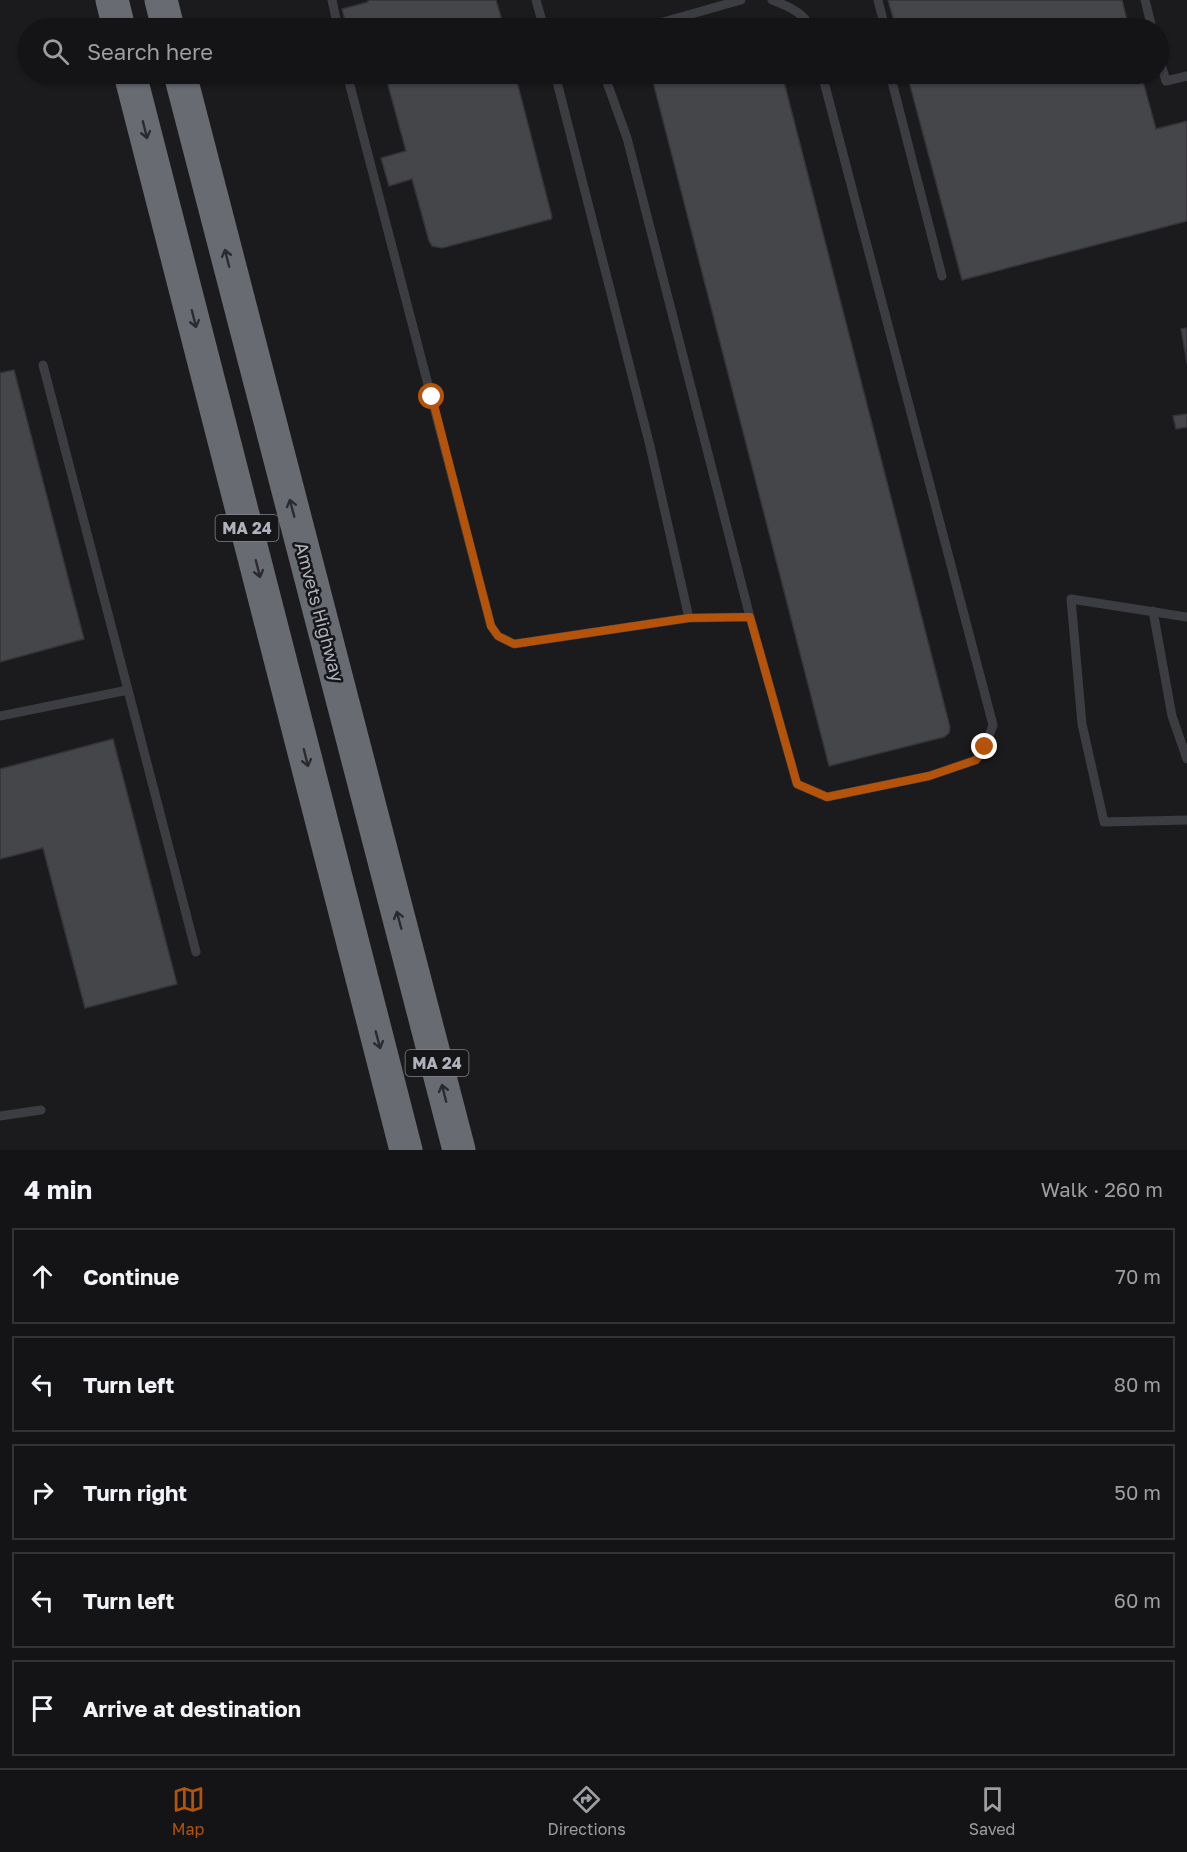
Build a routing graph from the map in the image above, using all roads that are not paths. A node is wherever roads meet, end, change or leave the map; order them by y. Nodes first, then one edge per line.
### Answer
1 (112, 0) edge
2 (161, 0) edge
3 (332, 0) edge
4 (536, 0) edge
5 (741, 0) edge
6 (772, 0) edge
7 (878, 0) edge
8 (1145, 0) edge
9 (116, 18) edge
10 (166, 18) edge
11 (336, 18) edge
12 (541, 18) edge
13 (677, 18) edge
14 (803, 18) edge
15 (882, 18) edge
16 (1150, 18) edge
17 (1187, 76) edge
18 (1169, 80) edge
19 (133, 84) edge
20 (183, 84) edge
21 (350, 84) edge
22 (558, 84) edge
23 (608, 84) edge
24 (825, 84) edge
25 (893, 84) edge
26 (942, 276) dead end
27 (43, 365) dead end
28 (1153, 611) junction
29 (1187, 616) edge
30 (750, 617) junction
31 (689, 618) junction
32 (128, 690) junction
33 (0, 716) edge
34 (1187, 759) edge
35 (1187, 820) edge
36 (196, 952) dead end
37 (41, 1110) dead end
38 (0, 1116) edge
39 (406, 1150) edge
40 (459, 1150) edge

1 - 9 highway
2 - 10 highway
3 - 11 lane
4 - 12 lane
5 - 13 lane
6 - 14 lane
7 - 15 lane
8 - 16 lane
17 - 18 lane
19 -> 39 highway, MA 24
40 -> 20 highway, Amvets Highway / MA 24
21 - 31 lane
22 - 31 lane
23 - 30 lane
24 - 30 lane
25 - 26 lane
27 - 32 lane
28 - 29 lane
28 - 34 lane
28 - 35 lane
30 - 31 lane
32 - 33 lane
32 - 36 lane
37 - 38 lane

